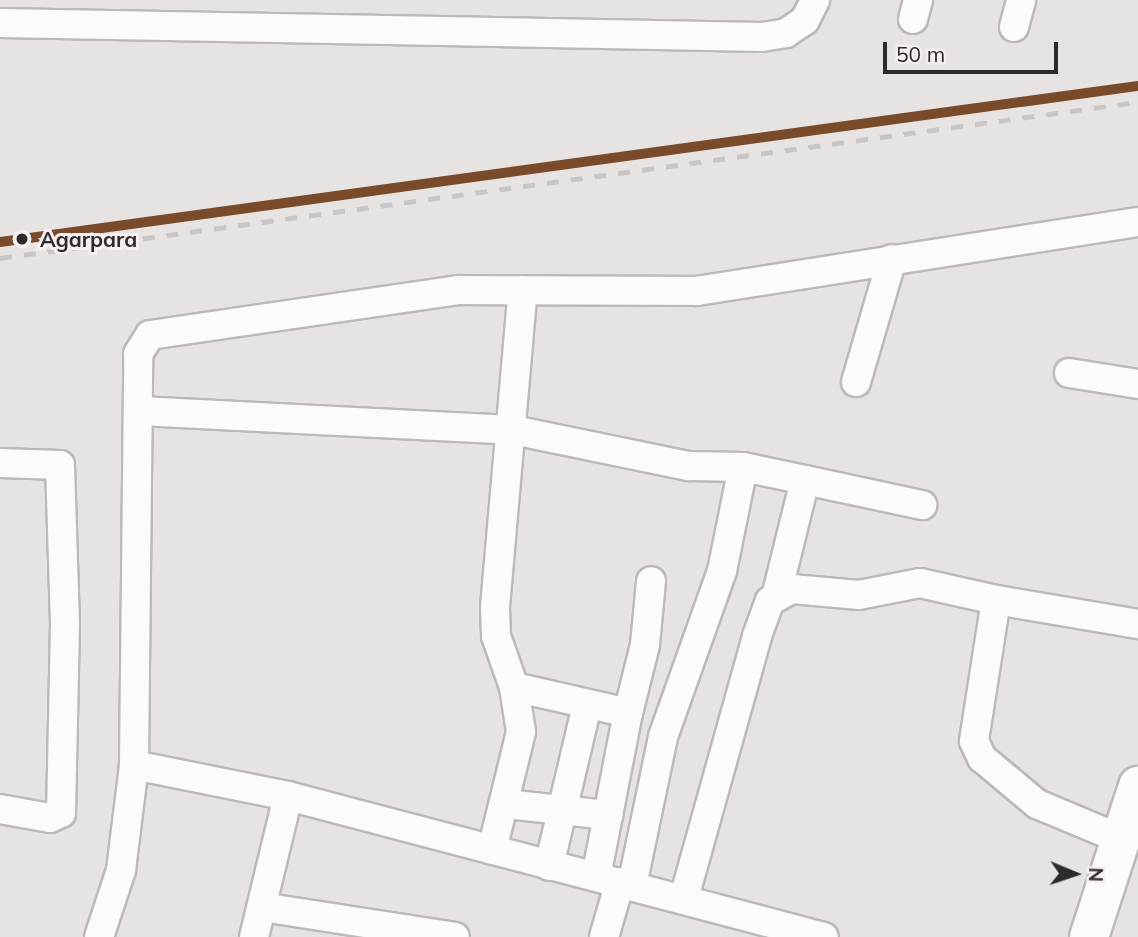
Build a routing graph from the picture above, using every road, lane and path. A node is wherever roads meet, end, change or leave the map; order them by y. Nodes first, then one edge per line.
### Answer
1 (815, 0) edge
2 (1021, 0) edge
3 (0, 23) edge
4 (1014, 27) dead end
5 (1138, 222) edge
6 (892, 259) junction
7 (523, 290) junction
8 (1069, 373) dead end
9 (856, 383) dead end
10 (1138, 384) edge
11 (139, 411) junction
12 (513, 430) junction
13 (0, 463) edge
14 (743, 467) junction
15 (805, 480) junction
16 (922, 505) dead end
17 (650, 581) dead end
18 (777, 593) junction
19 (996, 600) junction
20 (1138, 624) edge
21 (514, 687) junction
22 (587, 705) junction
23 (628, 713) junction
24 (134, 765) junction
25 (288, 796) junction
26 (506, 804) junction
27 (0, 809) edge
28 (563, 811) junction
29 (1133, 812) edge
30 (608, 815) junction
31 (492, 850) junction
32 (549, 866) junction
33 (616, 882) junction
34 (684, 898) junction
35 (262, 907) junction
36 (754, 928) edge
37 (99, 937) edge
38 (254, 937) edge
39 (456, 937) edge
40 (604, 937) edge
41 (824, 937) edge
42 (1089, 937) edge

1 - 3 street
2 - 4 street
5 - 6 street
6 - 7 street
6 - 9 street
7 - 11 street
7 - 12 street
8 - 10 street
11 - 12 street
11 - 24 street
12 - 14 street
12 - 21 street
13 - 27 street
14 - 15 street
14 - 33 street
15 - 16 street
15 - 18 street
17 - 23 street
18 - 19 street
18 - 34 street
19 - 20 street
19 - 29 street
21 - 22 street
21 - 26 street
22 - 23 street
22 - 28 street
23 - 30 street
24 - 25 street
24 - 37 street
25 - 31 street
25 - 35 street
26 - 28 street
26 - 31 street
28 - 30 street
28 - 32 street
29 - 42 street
30 - 33 street
31 - 32 street
32 - 33 street
33 - 34 street
33 - 40 street
34 - 36 street
35 - 38 street
35 - 39 street
36 - 41 street

